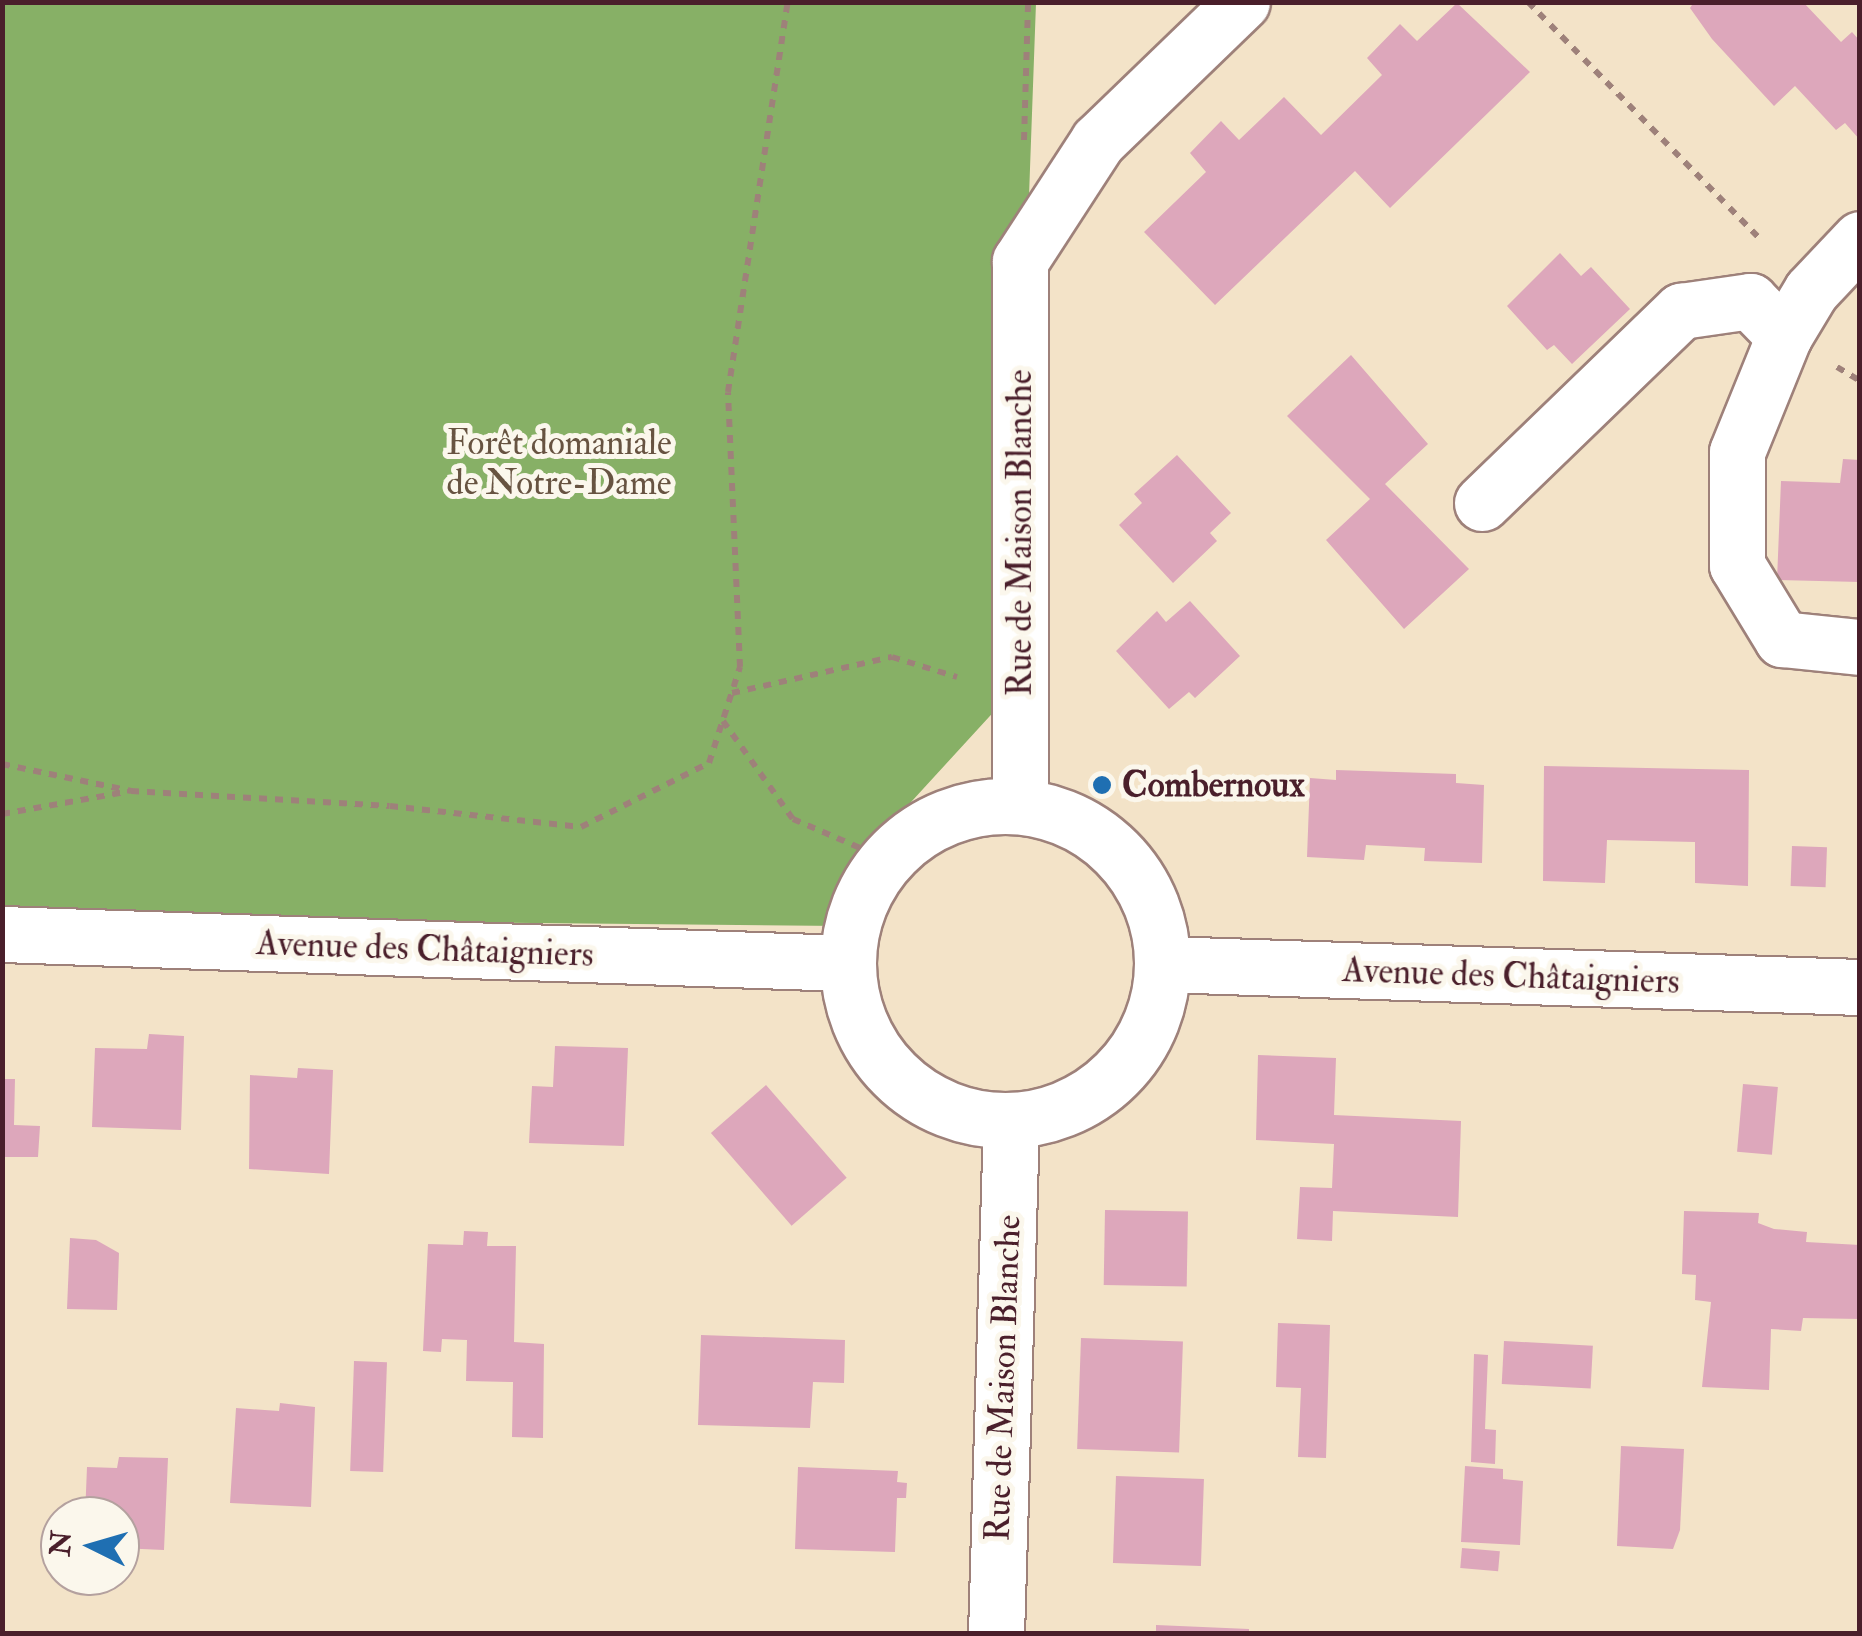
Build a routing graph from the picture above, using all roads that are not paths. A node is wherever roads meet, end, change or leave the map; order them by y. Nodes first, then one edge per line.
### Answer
1 (1242, 2) edge
2 (1860, 240) edge
3 (1798, 313) junction
4 (1482, 503) dead end
5 (1860, 647) edge
6 (1020, 805) junction
7 (2, 934) edge
8 (846, 963) junction
9 (1163, 964) junction
10 (1860, 987) edge
11 (1011, 1122) junction
12 (996, 1634) edge

1 - 6 street, Rue de Maison Blanche
2 - 3 street
3 - 4 street
3 - 5 street
6 - 8 street
6 - 9 street
7 - 8 street, Avenue des Châtaigniers
8 - 11 street
9 - 10 street, Avenue des Châtaigniers
9 - 11 street
11 - 12 street, Rue de Maison Blanche

